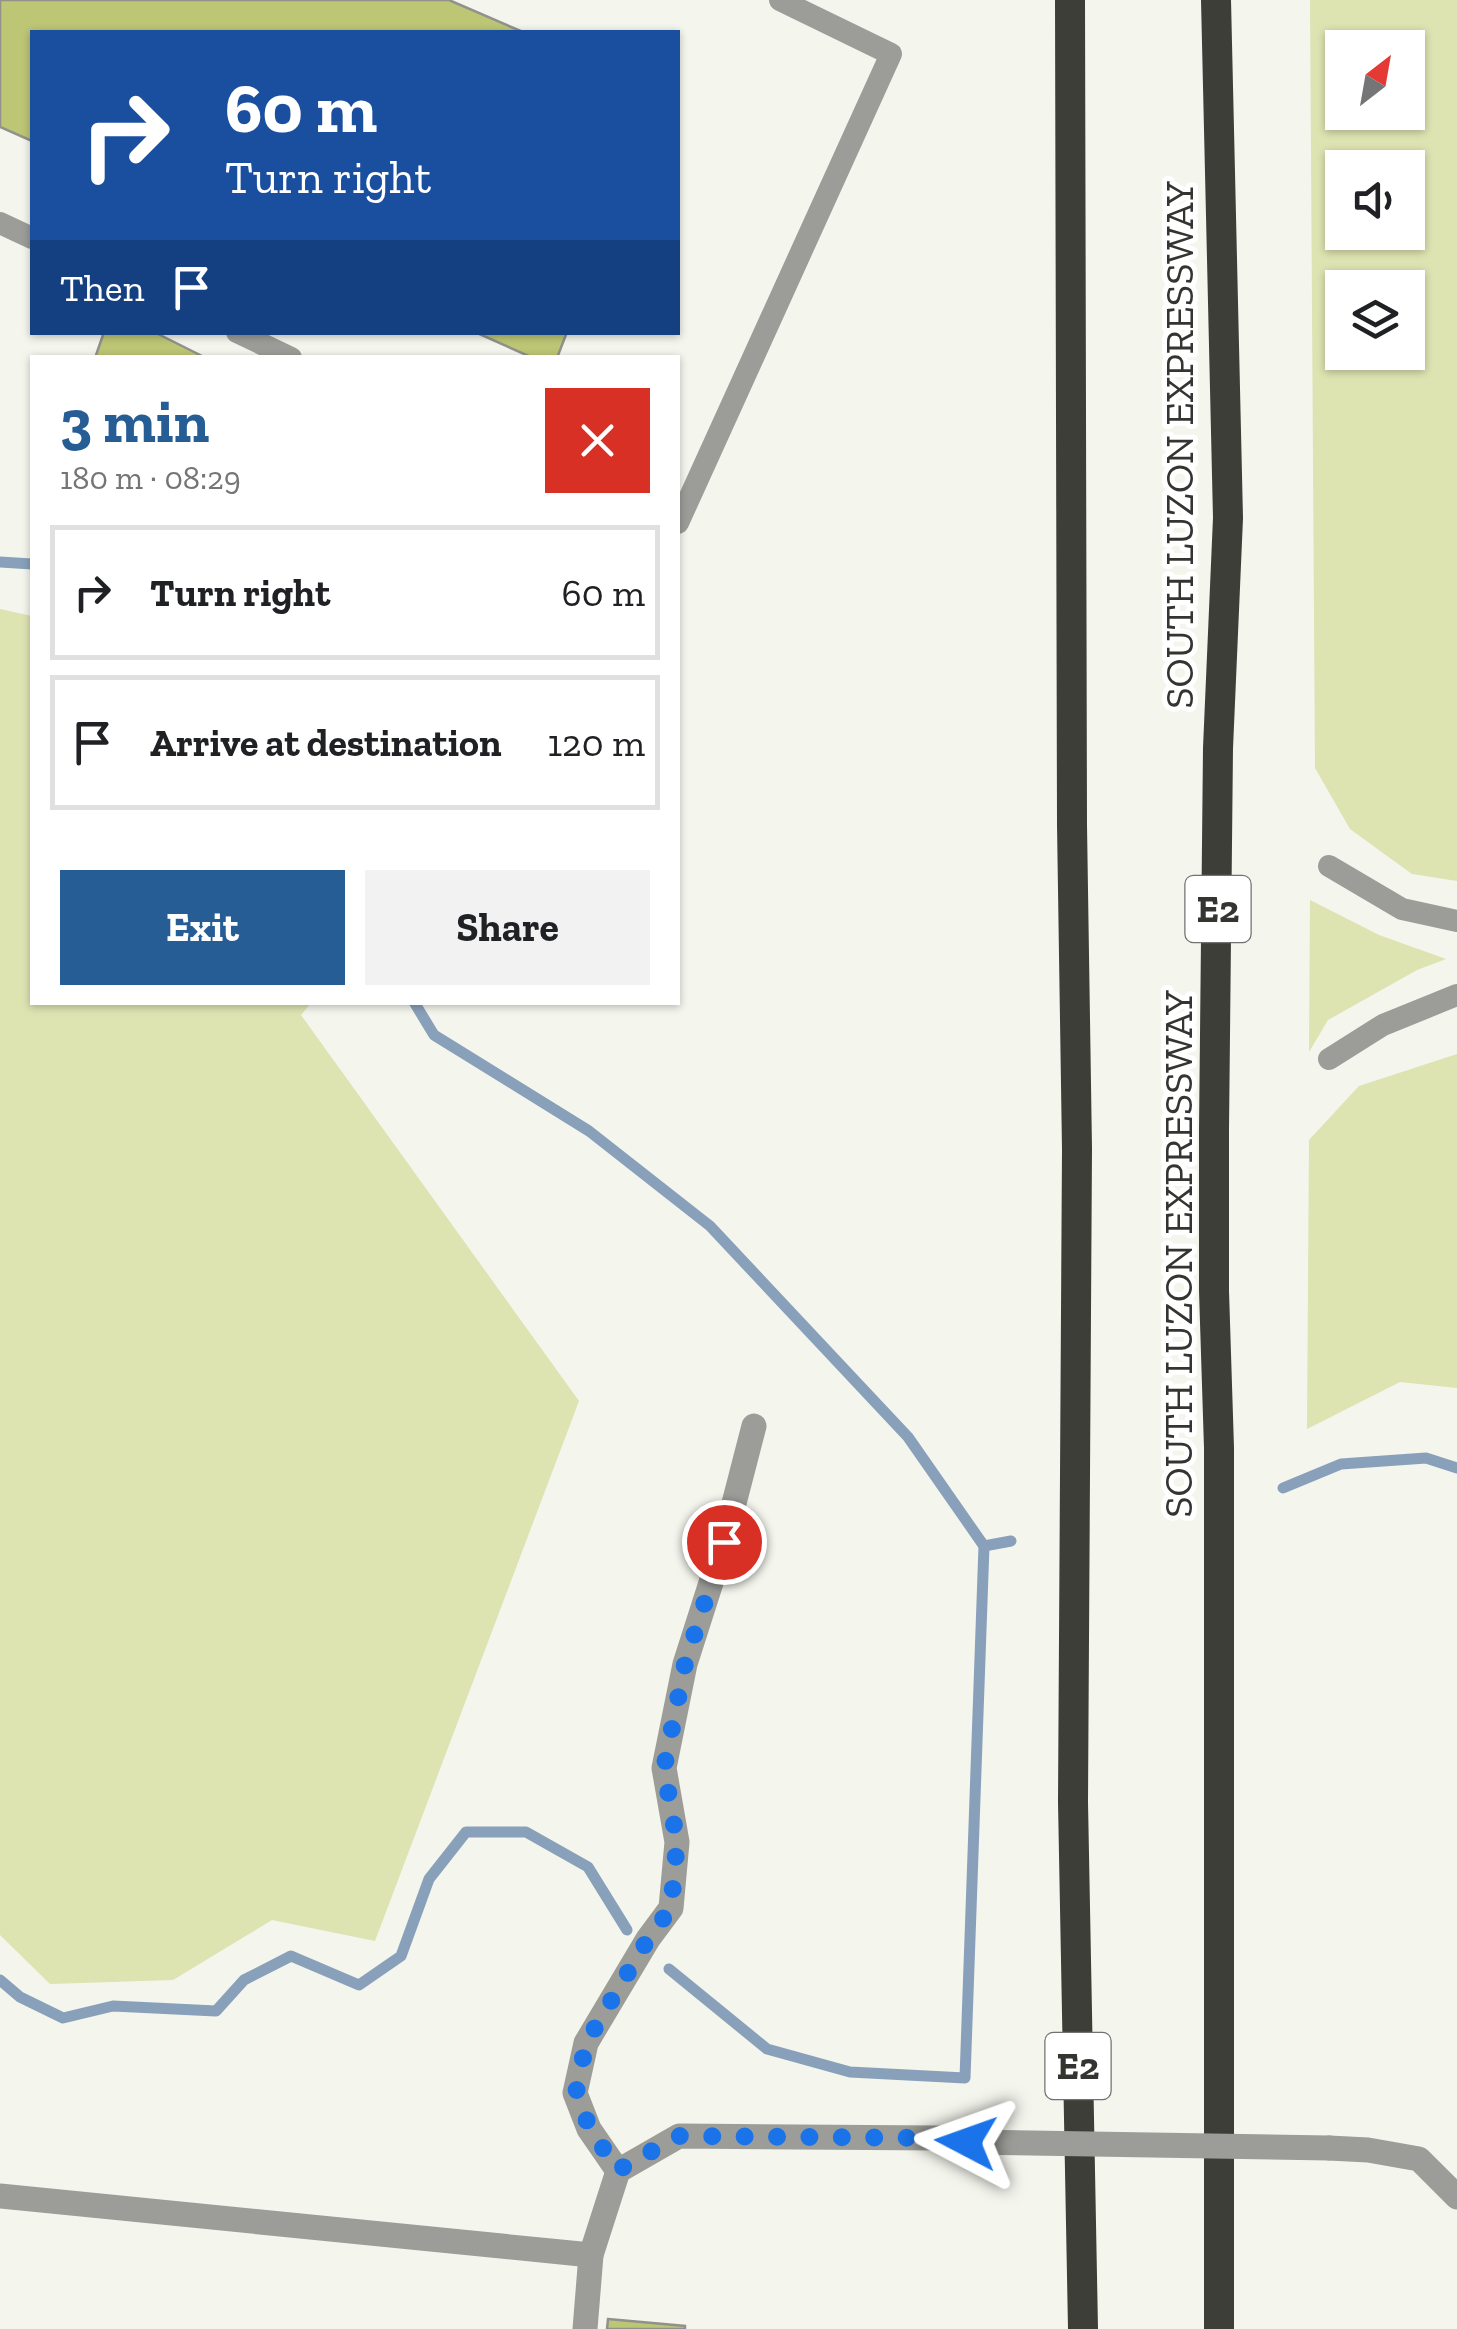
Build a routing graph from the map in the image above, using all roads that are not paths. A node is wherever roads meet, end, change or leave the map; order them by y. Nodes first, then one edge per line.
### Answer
1 (780, 0) edge
2 (1070, 0) edge
3 (1216, 0) edge
4 (0, 223) edge
5 (30, 237) edge
6 (243, 335) edge
7 (285, 355) edge
8 (680, 519) edge
9 (1329, 866) dead end
10 (1457, 920) edge
11 (1457, 995) edge
12 (1330, 1058) dead end
13 (754, 1426) dead end
14 (618, 2170) junction
15 (0, 2196) edge
16 (1457, 2197) edge
17 (591, 2255) junction
18 (586, 2329) edge
19 (1083, 2329) edge
20 (1219, 2329) edge

1 - 8 lane
2 - 19 highway, E2
3 - 20 highway, SOUTH LUZON EXPRESSWAY / E2
4 - 5 lane
6 - 7 lane
9 - 10 lane
11 - 12 lane
13 - 14 street
14 - 16 street, bridge
14 - 17 street
15 - 17 street
17 - 18 street

